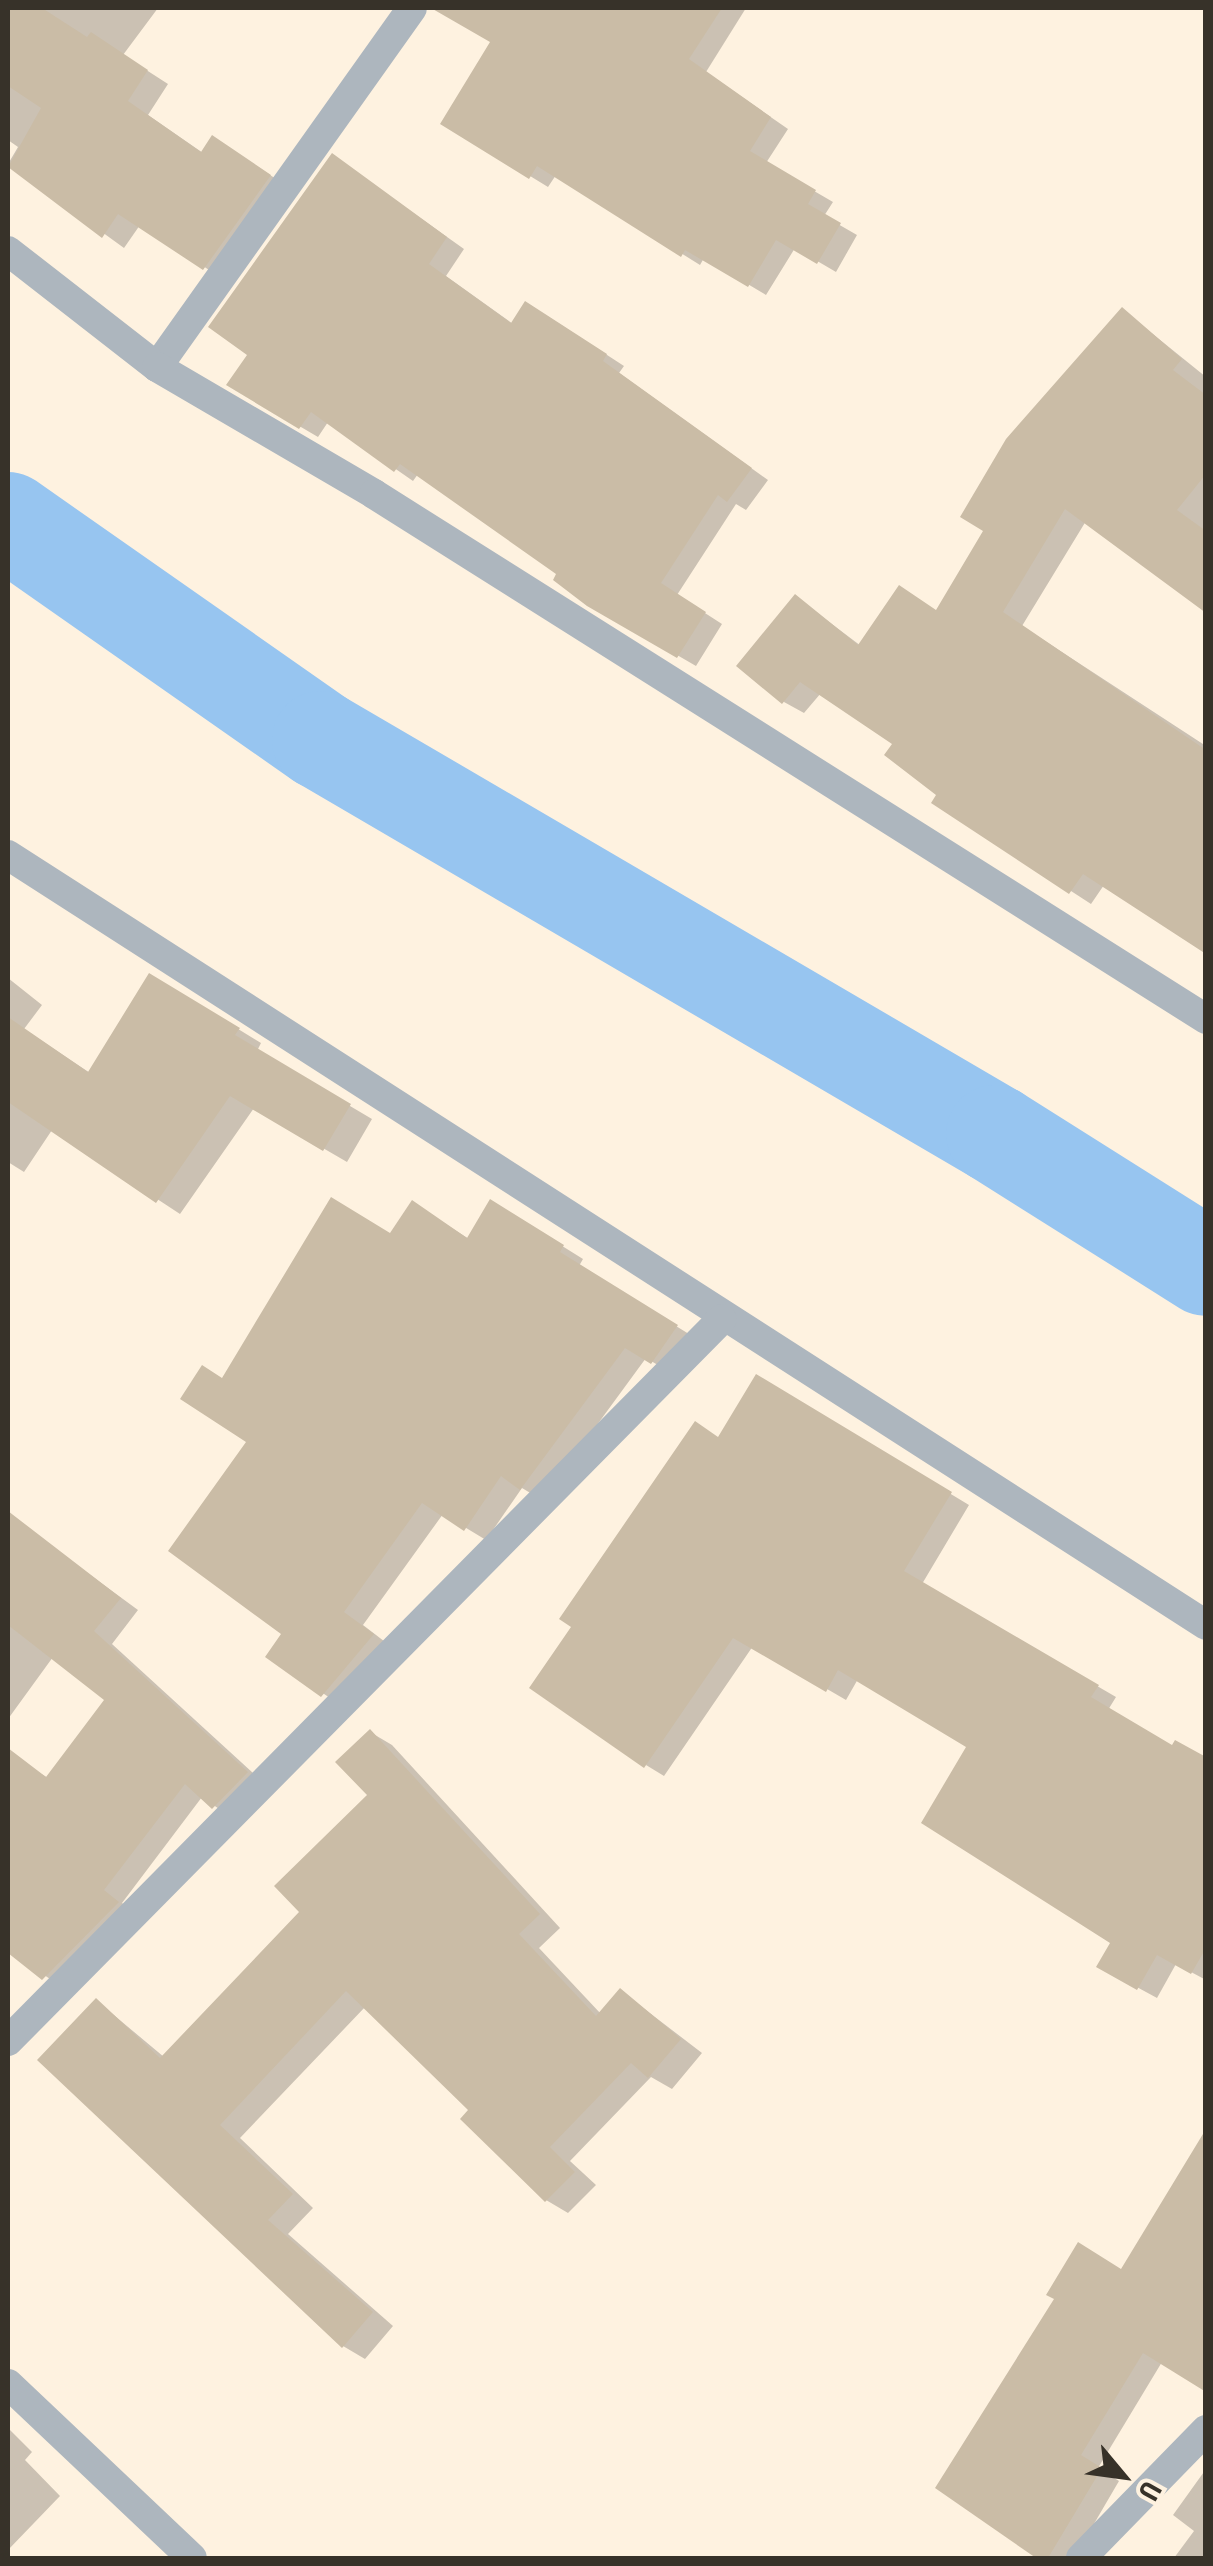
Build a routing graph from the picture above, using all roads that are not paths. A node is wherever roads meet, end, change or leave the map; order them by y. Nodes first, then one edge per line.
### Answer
1 (412, 8) edge
2 (8, 252) edge
3 (157, 368) junction
4 (8, 855) edge
5 (1206, 1019) edge
6 (722, 1320) junction
7 (1206, 1625) edge
8 (8, 2040) edge
9 (8, 2384) edge
10 (1206, 2430) edge
11 (192, 2558) edge
12 (1081, 2558) edge

1 - 3 street
2 - 3 street
3 - 5 street
4 - 6 street
6 - 7 street
6 - 8 street
9 - 11 street
10 - 12 street

